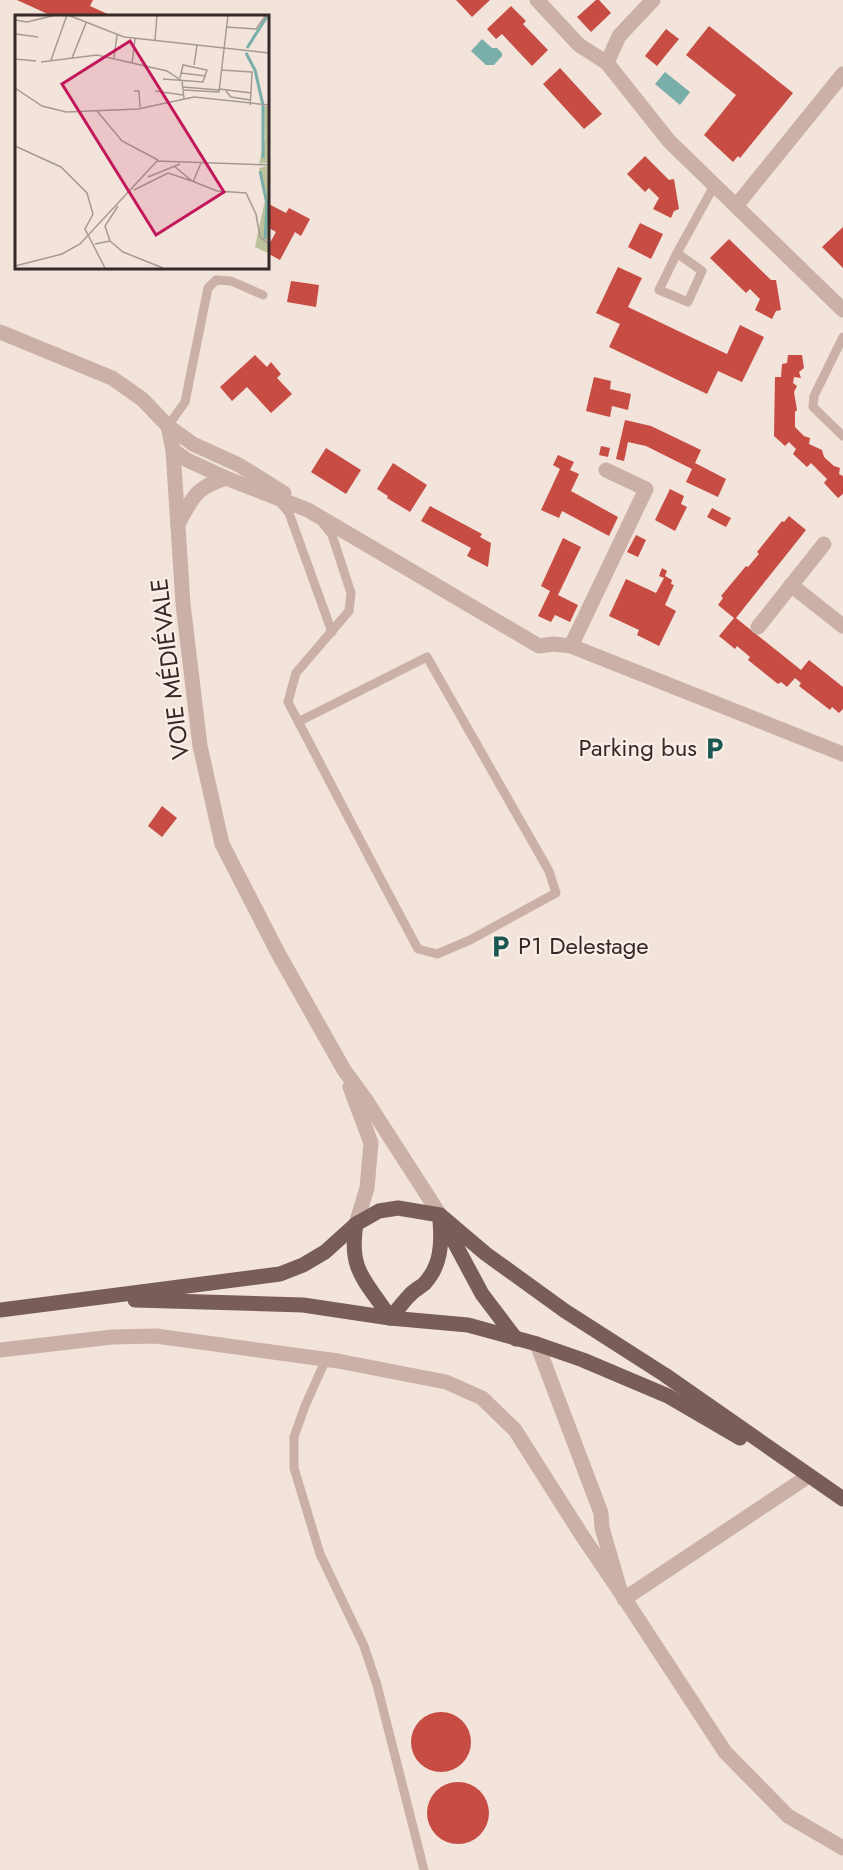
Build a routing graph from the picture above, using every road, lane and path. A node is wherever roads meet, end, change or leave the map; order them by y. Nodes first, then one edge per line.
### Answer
1 (537, 0) edge
2 (653, 0) edge
3 (607, 63) junction
4 (843, 74) edge
5 (714, 186) junction
6 (736, 206) junction
7 (677, 253) junction
8 (263, 295) dead end
9 (843, 310) edge
10 (0, 332) edge
11 (843, 338) edge
12 (168, 426) junction
13 (843, 436) edge
14 (173, 450) junction
15 (606, 470) dead end
16 (226, 477) junction
17 (274, 496) junction
18 (313, 513) junction
19 (178, 524) junction
20 (824, 544) dead end
21 (791, 585) junction
22 (843, 626) edge
23 (758, 627) dead end
24 (332, 632) junction
25 (571, 646) junction
26 (298, 722) junction
27 (843, 754) edge
28 (344, 1070) junction
29 (440, 1215) junction
30 (356, 1224) junction
31 (84, 1299) junction
32 (0, 1310) edge
33 (390, 1318) junction
34 (516, 1339) junction
35 (537, 1344) junction
36 (0, 1350) edge
37 (326, 1359) junction
38 (807, 1477) junction
39 (842, 1498) edge
40 (623, 1596) junction
41 (843, 1848) edge
42 (424, 1870) edge

1 - 3 street
2 - 3 street
3 - 5 street
4 - 6 street
5 - 6 street
5 - 7 lane
6 - 9 street
7 - 7 lane
8 - 12 lane
10 - 12 street
11 - 13 lane
12 - 14 street, VOIE MÉDIÉVALE
12 - 18 street
14 - 16 street
14 - 19 street, VOIE MÉDIÉVALE
15 - 25 street
16 - 17 street
16 - 19 street
17 - 18 street
17 - 24 lane
18 - 24 lane
18 - 25 street
19 - 28 street, VOIE MÉDIÉVALE
20 - 21 street
21 - 22 street
21 - 23 street
24 - 26 lane
25 - 27 street
26 - 26 lane
28 - 29 street
28 - 30 street
29 - 30 main road
29 - 33 main road
29 - 34 main road
29 - 39 main road
30 - 31 main road
30 - 33 main road
31 - 32 main road
31 - 33 main road
33 - 34 main road
34 - 35 main road
35 - 38 main road
35 - 40 street
36 - 37 street
37 - 40 street
37 - 42 lane
38 - 39 main road
38 - 40 street
40 - 41 street

